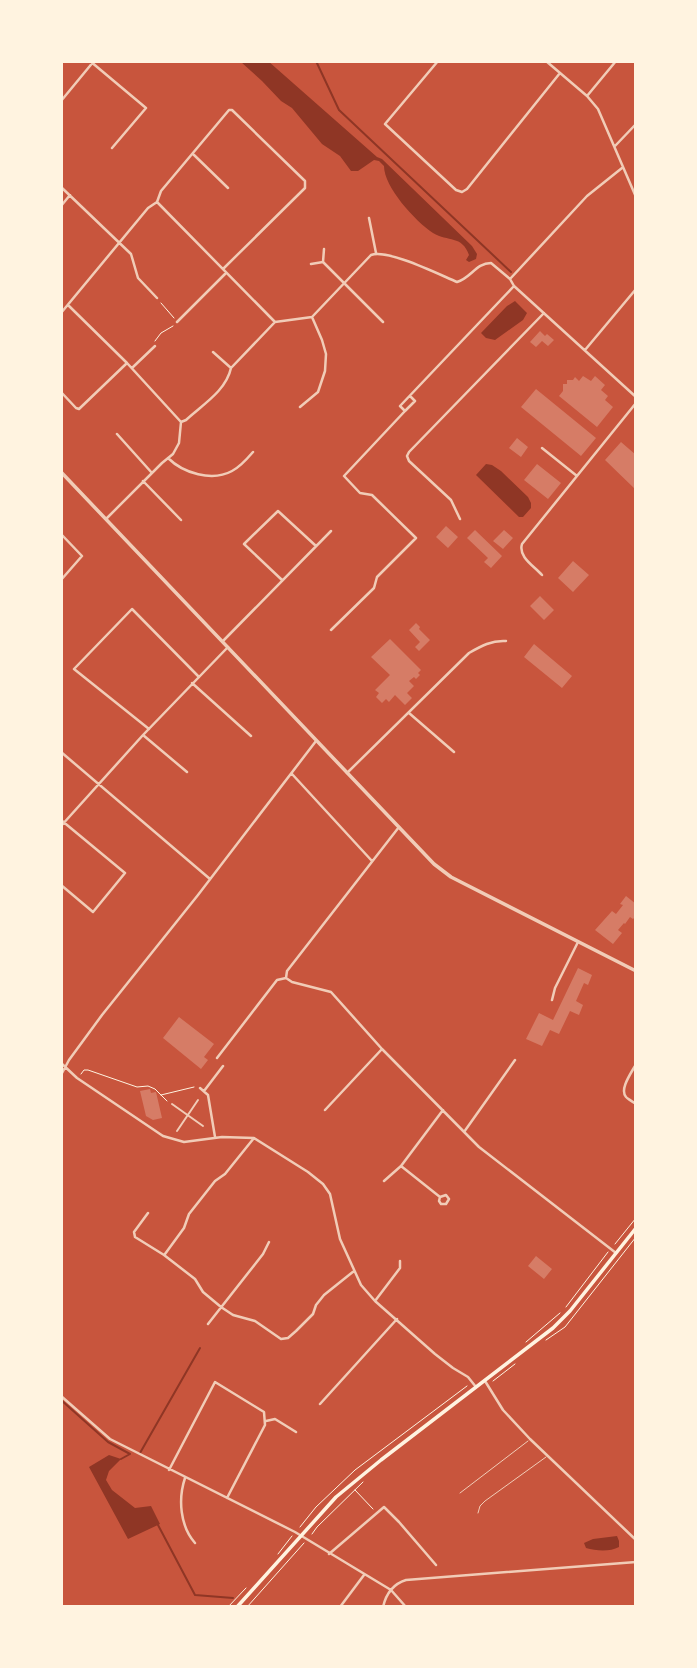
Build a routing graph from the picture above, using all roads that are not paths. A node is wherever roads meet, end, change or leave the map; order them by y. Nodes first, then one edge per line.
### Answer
1 (438, 61) edge
2 (546, 61) edge
3 (616, 61) edge
4 (92, 62) edge
5 (560, 73) junction
6 (587, 96) junction
7 (61, 101) edge
8 (636, 124) edge
9 (615, 146) junction
10 (112, 149) dead end
11 (192, 154) junction
12 (623, 168) junction
13 (61, 187) edge
14 (228, 188) dead end
15 (70, 195) junction
16 (636, 197) edge
17 (157, 202) junction
18 (61, 205) edge
19 (369, 218) dead end
20 (120, 242) junction
21 (324, 249) dead end
22 (376, 253) junction
23 (323, 262) junction
24 (311, 264) dead end
25 (223, 269) junction
26 (226, 273) junction
27 (510, 279) junction
28 (344, 284) junction
29 (514, 286) junction
30 (636, 289) edge
31 (157, 298) road end
32 (68, 305) junction
33 (61, 313) edge
34 (544, 313) junction
35 (312, 317) junction
36 (177, 322) road end
37 (275, 322) junction
38 (383, 322) dead end
39 (155, 346) road end
40 (585, 350) junction
41 (213, 352) dead end
42 (127, 363) junction
43 (132, 368) junction
44 (231, 368) junction
45 (61, 392) edge
46 (409, 396) junction
47 (636, 397) edge
48 (636, 402) edge
49 (300, 407) dead end
50 (405, 411) junction
51 (180, 422) junction
52 (117, 434) dead end
53 (542, 448) dead end
54 (253, 452) dead end
55 (168, 458) junction
56 (152, 473) junction
57 (62, 474) edge
58 (577, 476) junction
59 (143, 481) junction
60 (106, 519) junction
61 (181, 520) dead end
62 (460, 520) dead end
63 (331, 531) dead end
64 (61, 534) edge
65 (316, 547) junction
66 (542, 575) dead end
67 (61, 580) edge
68 (282, 580) junction
69 (331, 630) dead end
70 (223, 641) junction
71 (506, 641) dead end
72 (228, 647) junction
73 (199, 677) junction
74 (192, 683) junction
75 (409, 713) junction
76 (149, 729) junction
77 (143, 734) junction
78 (251, 736) dead end
79 (316, 741) junction
80 (61, 752) edge
81 (454, 752) dead end
82 (187, 772) dead end
83 (347, 773) junction
84 (292, 774) junction
85 (99, 784) junction
86 (62, 823) edge
87 (399, 827) junction
88 (372, 861) junction
89 (210, 879) junction
90 (61, 885) edge
91 (578, 942) junction
92 (636, 971) edge
93 (286, 978) junction
94 (552, 1000) dead end
95 (383, 1049) junction
96 (217, 1058) dead end
97 (515, 1060) dead end
98 (61, 1063) edge
99 (636, 1064) edge
100 (223, 1066) dead end
101 (65, 1067) junction
102 (61, 1075) edge
103 (200, 1088) road end
104 (204, 1091) junction
105 (198, 1100) dead end
106 (172, 1104) road end
107 (636, 1104) edge
108 (325, 1110) dead end
109 (443, 1110) junction
110 (188, 1115) junction
111 (203, 1126) dead end
112 (177, 1131) dead end
113 (464, 1132) junction
114 (215, 1137) junction
115 (254, 1138) junction
116 (401, 1166) junction
117 (384, 1181) dead end
118 (440, 1197) dead end
119 (148, 1213) dead end
120 (636, 1228) edge
121 (270, 1242) dead end
122 (616, 1253) junction
123 (164, 1255) junction
124 (400, 1261) dead end
125 (354, 1271) junction
126 (375, 1301) junction
127 (221, 1307) junction
128 (397, 1320) junction
129 (208, 1324) dead end
130 (485, 1381) junction
131 (476, 1387) junction
132 (61, 1396) edge
133 (320, 1404) dead end
134 (265, 1421) junction
135 (296, 1432) dead end
136 (530, 1439) junction
137 (547, 1455) junction
138 (169, 1470) junction
139 (185, 1478) junction
140 (460, 1493) dead end
141 (226, 1498) junction
142 (478, 1513) dead end
143 (300, 1535) junction
144 (636, 1540) edge
145 (195, 1543) dead end
146 (329, 1554) junction
147 (636, 1562) edge
148 (436, 1565) dead end
149 (364, 1575) junction
150 (391, 1590) junction
151 (237, 1607) edge
152 (340, 1607) edge
153 (383, 1607) edge
154 (406, 1607) edge

1 - 5 street
2 - 5 street
3 - 6 street
4 - 7 street
4 - 10 street
5 - 6 street
6 - 9 street
8 - 9 street
9 - 12 street
11 - 14 street
11 - 17 street
11 - 25 street
12 - 16 street
12 - 27 street
13 - 15 street
15 - 18 street
15 - 20 street
17 - 20 street
17 - 25 street
19 - 22 street
20 - 31 street
20 - 32 street
21 - 23 street
22 - 27 street
22 - 28 street
23 - 24 street
23 - 28 street
25 - 26 street
26 - 36 street
26 - 37 street
27 - 29 street
28 - 35 street
28 - 38 street
29 - 34 street
29 - 46 street
30 - 40 street
32 - 33 street
32 - 42 street
34 - 40 street
34 - 62 street
35 - 37 street
35 - 49 street
37 - 44 street
39 - 43 street
40 - 47 street
41 - 44 street
42 - 43 street
42 - 45 street
43 - 51 street
44 - 51 street
46 - 50 street
46 - 50 street
48 - 58 street
50 - 69 street
51 - 55 street
52 - 56 street
53 - 58 street
54 - 55 street
55 - 56 street
56 - 59 street
57 - 60 street
58 - 66 street
59 - 60 street
59 - 61 street
60 - 70 street
63 - 65 street
64 - 67 street
65 - 68 street
65 - 68 street
68 - 70 street
70 - 72 street
71 - 75 street
72 - 73 street
72 - 79 street
73 - 74 street
73 - 76 street
74 - 76 street
74 - 78 street
75 - 81 street
75 - 83 street
76 - 77 street
77 - 82 street
77 - 85 street
79 - 83 street
79 - 84 street
80 - 85 street
83 - 87 street
84 - 88 street
84 - 89 street
85 - 86 street
85 - 89 street
86 - 90 street
87 - 88 street
87 - 91 street
88 - 93 street
89 - 101 street
91 - 92 street
91 - 94 street
93 - 95 street
93 - 96 street
95 - 108 street
95 - 109 street
97 - 113 street
98 - 101 street
99 - 107 street
100 - 104 street
101 - 102 street
101 - 114 street
103 - 104 street
104 - 114 street
105 - 110 street
106 - 110 street
109 - 113 street
109 - 116 street
110 - 111 street
110 - 112 street
113 - 122 street
114 - 115 street
115 - 123 street
115 - 125 street
116 - 117 street
116 - 118 street
119 - 123 street
120 - 122 main road
121 - 127 street
122 - 130 main road
123 - 127 street
124 - 126 street
125 - 126 street
125 - 127 street
126 - 128 street
127 - 129 street
128 - 131 street
128 - 133 street
130 - 131 main road
130 - 136 street
131 - 143 main road
132 - 138 street
134 - 135 street
134 - 138 street
134 - 141 street
136 - 137 street
136 - 140 lane
137 - 142 lane
137 - 144 street
138 - 139 street
139 - 141 street
139 - 145 street
141 - 143 street
143 - 146 street
143 - 151 main road
146 - 148 street
146 - 149 street
147 - 150 street
149 - 150 street
149 - 152 street
150 - 153 street
150 - 154 street

